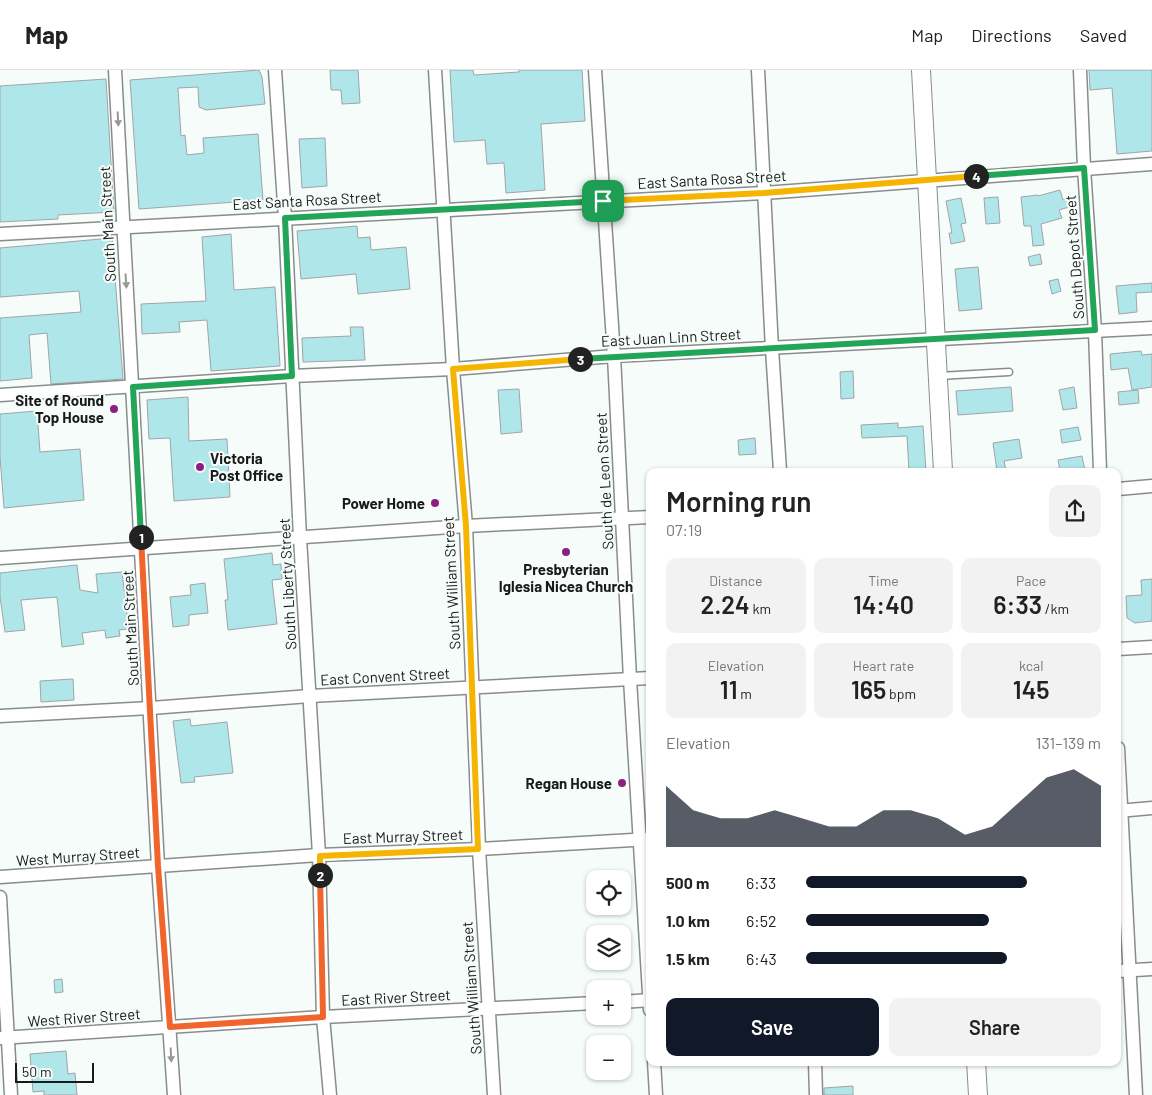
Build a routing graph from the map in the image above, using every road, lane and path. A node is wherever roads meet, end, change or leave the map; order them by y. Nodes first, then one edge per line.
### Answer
1 (115, 70) edge
2 (275, 70) edge
3 (435, 70) edge
4 (595, 70) edge
5 (758, 70) edge
6 (921, 70) edge
7 (1080, 70) edge
8 (1152, 164) edge
9 (1084, 168) junction
10 (927, 180) junction
11 (764, 193) junction
12 (603, 201) junction
13 (444, 209) junction
14 (285, 218) junction
15 (123, 226) junction
16 (0, 234) edge
17 (1152, 328) edge
18 (1095, 330) junction
19 (936, 340) junction
20 (772, 349) junction
21 (614, 356) junction
22 (453, 369) junction
23 (1009, 372) dead end
24 (292, 376) junction
25 (938, 376) junction
26 (133, 387) junction
27 (0, 394) edge
28 (780, 468) edge
29 (943, 468) edge
30 (1100, 468) edge
31 (1152, 486) edge
32 (1121, 489) edge
33 (646, 517) edge
34 (623, 519) junction
35 (466, 526) junction
36 (300, 538) junction
37 (142, 548) junction
38 (0, 558) edge
39 (1152, 647) edge
40 (1121, 649) edge
41 (646, 678) edge
42 (630, 679) junction
43 (472, 688) junction
44 (310, 696) junction
45 (151, 708) junction
46 (0, 716) edge
47 (1152, 808) edge
48 (1121, 811) edge
49 (645, 839) edge
50 (478, 849) junction
51 (320, 856) junction
52 (158, 866) junction
53 (646, 872) edge
54 (0, 878) edge
55 (1121, 891) edge
56 (0, 897) edge
57 (1152, 969) edge
58 (1123, 971) edge
59 (586, 1003) edge
60 (631, 1003) edge
61 (646, 1004) edge
62 (488, 1008) junction
63 (323, 1017) junction
64 (170, 1027) junction
65 (4, 1038) edge
66 (654, 1066) edge
67 (815, 1066) edge
68 (976, 1066) edge
69 (11, 1095) edge
70 (174, 1095) edge
71 (330, 1095) edge
72 (494, 1095) edge
73 (656, 1095) edge
74 (816, 1095) edge
75 (978, 1095) edge
76 (1136, 1095) edge

1 -> 15 street, South Main Street
2 - 14 street, South Liberty Street
3 - 13 street, South William Street
4 - 12 street, South de Leon Street
5 - 11 street
6 - 10 street
7 - 9 street, South Depot Street
8 - 9 street, East Santa Rosa Street
9 - 10 street, East Santa Rosa Street
9 - 18 street, South Depot Street
10 - 11 street, East Santa Rosa Street
10 - 19 street
11 - 12 street, East Santa Rosa Street
11 - 20 street
12 - 13 street, East Santa Rosa Street
12 - 21 street, South de Leon Street
13 - 14 street, East Santa Rosa Street
13 - 22 street, South William Street
14 - 15 street, East Santa Rosa Street
14 - 24 street, South Liberty Street
15 - 16 street, East Santa Rosa Street
15 -> 26 street, South Main Street
17 - 18 street, East Juan Linn Street
18 - 19 street, East Juan Linn Street
18 - 30 street, South Depot Street
19 - 20 street, East Juan Linn Street
19 - 25 street
20 - 21 street, East Juan Linn Street
20 - 28 street
21 - 22 street, East Juan Linn Street
21 - 34 street, South de Leon Street
22 - 24 street, East Juan Linn Street
22 - 35 street, South William Street
23 - 25 lane
24 - 26 street, East Juan Linn Street
24 - 36 street, South Liberty Street
25 - 29 street
26 - 27 street, East Juan Linn Street
26 - 37 street, South Main Street
31 - 32 street
33 - 34 street
34 - 35 street
34 - 42 street, South de Leon Street
35 - 36 street
35 - 43 street, South William Street
36 - 37 street
36 - 44 street, South Liberty Street
37 - 38 street
37 - 45 street, South Main Street
39 - 40 street
41 - 42 street, East Convent Street
42 - 43 street, East Convent Street
42 - 49 street, South de Leon Street
43 - 44 street, East Convent Street
43 - 50 street, South William Street
44 - 45 street, East Convent Street
44 - 51 street, South Liberty Street
45 - 46 street, East Convent Street
45 - 52 street, South Main Street
47 - 48 street
49 - 50 street, East Murray Street
49 - 53 street, South de Leon Street
50 - 51 street, East Murray Street
50 - 62 street, South William Street
51 - 52 street, East Murray Street
51 - 63 street, South Liberty Street
52 - 54 street, West Murray Street
52 - 64 street, South Main Street
55 - 58 street
56 - 65 street
57 - 58 street
58 - 76 street
59 - 62 street, East River Street
60 - 61 street
62 - 63 street, East River Street
62 - 72 street, South William Street
63 - 64 street, East River Street
63 - 71 street, South Liberty Street
64 - 65 street, West River Street
64 -> 70 street, South Main Street
65 - 69 street
66 - 73 street
67 - 74 street
68 - 75 street

